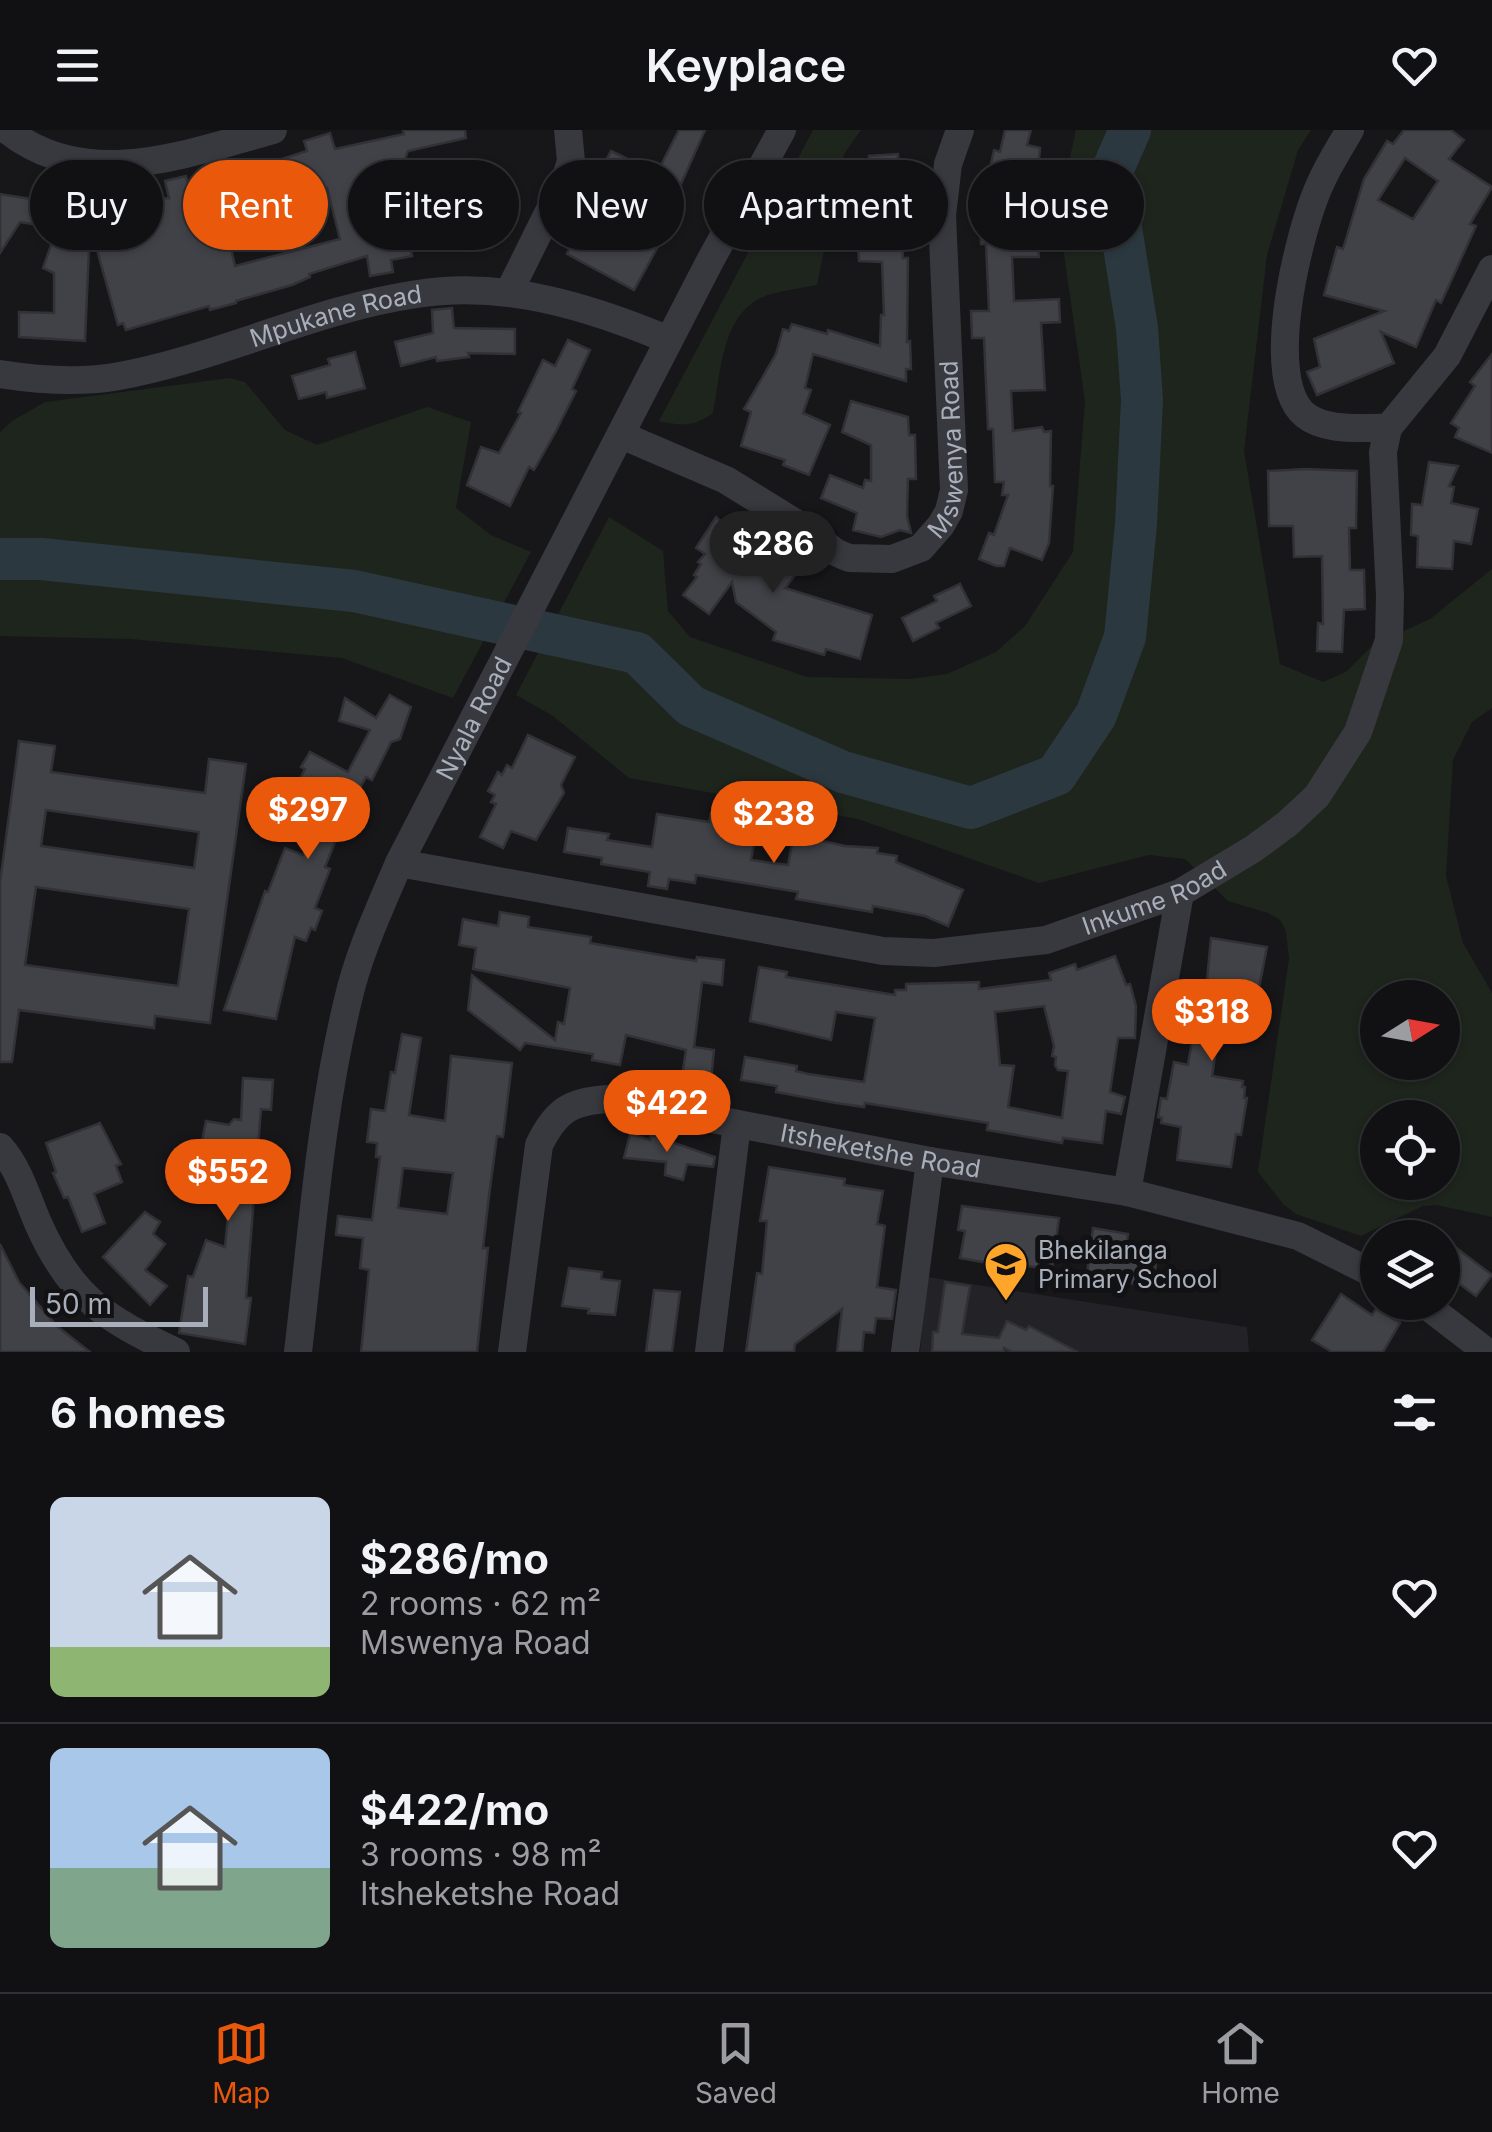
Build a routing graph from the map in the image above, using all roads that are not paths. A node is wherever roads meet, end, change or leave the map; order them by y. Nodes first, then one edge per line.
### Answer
1 (7, 130) edge
2 (274, 130) edge
3 (568, 130) edge
4 (782, 130) edge
5 (960, 130) edge
6 (1350, 130) edge
7 (1492, 268) edge
8 (509, 292) junction
9 (669, 340) junction
10 (0, 374) edge
11 (1388, 428) junction
12 (622, 434) junction
13 (399, 863) junction
14 (1180, 893) junction
15 (738, 1124) junction
16 (0, 1147) edge
17 (930, 1161) junction
18 (1127, 1192) junction
19 (1360, 1267) edge
20 (1445, 1320) edge
21 (176, 1352) edge
22 (298, 1352) edge
23 (512, 1352) edge
24 (709, 1352) edge
25 (905, 1352) edge
26 (1487, 1352) edge

1 - 2 street
3 - 8 street
4 - 9 street, Nyala Road
5 - 12 street, Mswenya Road
6 - 11 street
7 - 11 street
8 - 9 street, Mpukane Road
8 - 10 street, Mpukane Road
9 - 12 street, Nyala Road
11 - 14 street, Inkume Road
12 - 13 street, Nyala Road
13 - 14 street, Inkume Road
13 - 22 street, Nyala Road
14 - 18 street
15 - 17 street, Itsheketshe Road
15 - 23 street, Itsheketshe Road
15 - 24 street
16 - 21 street
17 - 18 street, Itsheketshe Road
17 - 25 street
18 - 19 street, Itsheketshe Road
20 - 26 street

